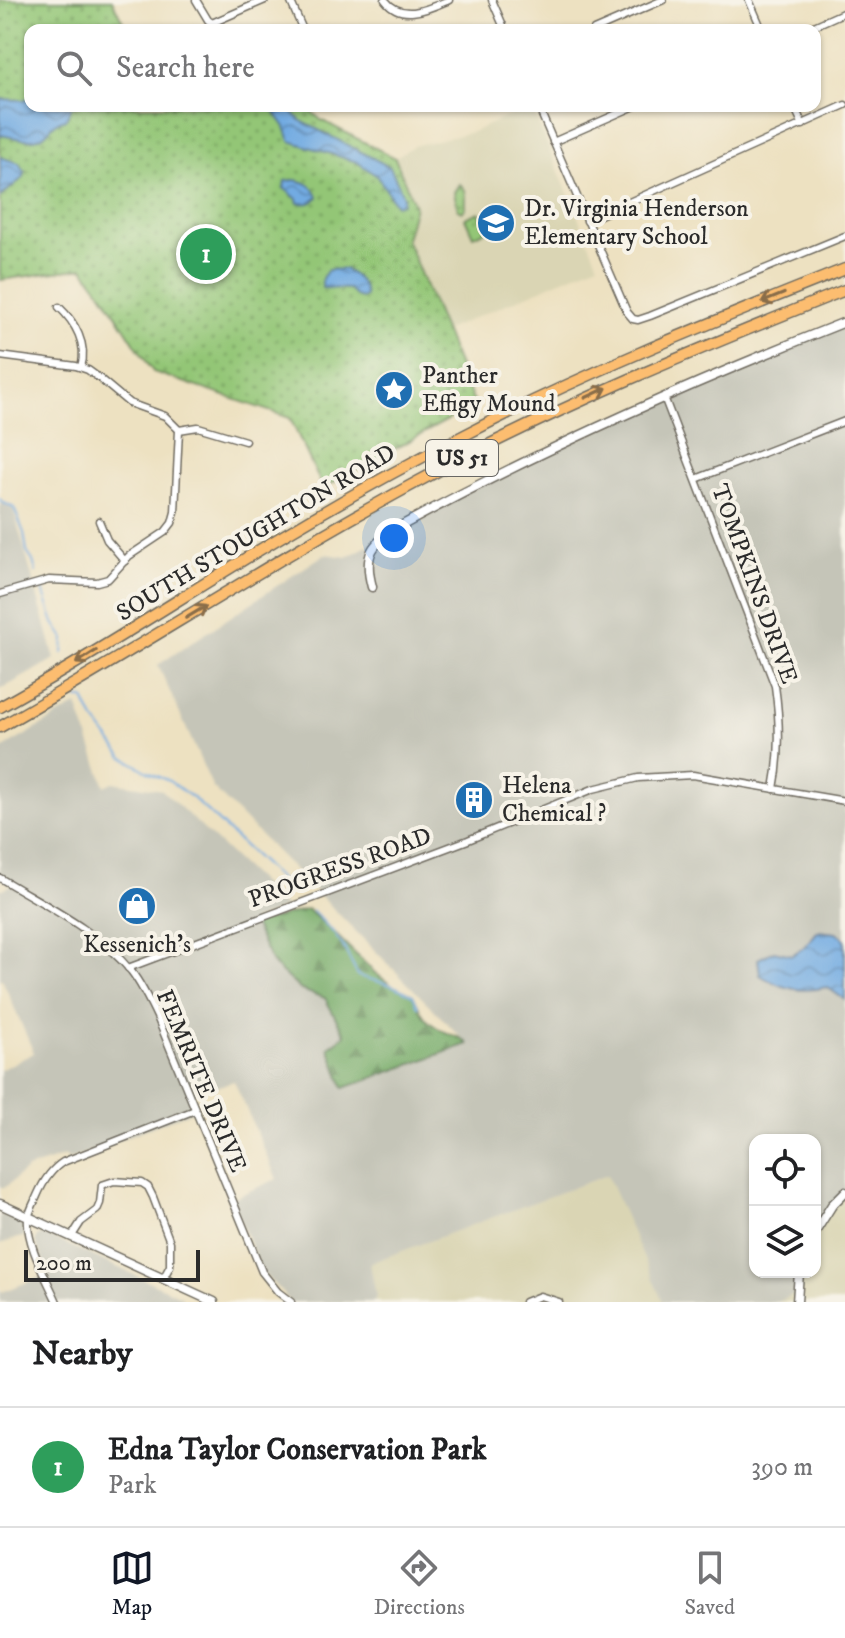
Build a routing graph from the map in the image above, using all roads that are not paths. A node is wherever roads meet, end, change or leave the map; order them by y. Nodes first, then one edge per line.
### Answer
1 (196, 0) edge
2 (265, 0) edge
3 (290, 0) edge
4 (385, 0) edge
5 (449, 0) edge
6 (492, 0) edge
7 (663, 0) edge
8 (749, 0) edge
9 (845, 12) edge
10 (300, 24) edge
11 (502, 24) edge
12 (608, 24) edge
13 (759, 24) edge
14 (818, 24) edge
15 (845, 105) edge
16 (540, 112) edge
17 (621, 112) edge
18 (797, 112) edge
19 (803, 125) junction
20 (553, 142) junction
21 (587, 221) junction
22 (845, 236) edge
23 (845, 269) edge
24 (845, 290) edge
25 (59, 307) dead end
26 (845, 322) edge
27 (0, 356) edge
28 (81, 367) junction
29 (664, 397) junction
30 (845, 421) edge
31 (179, 430) junction
32 (245, 441) dead end
33 (696, 479) junction
34 (99, 521) dead end
35 (125, 561) junction
36 (372, 587) dead end
37 (0, 594) edge
38 (0, 707) edge
39 (0, 727) edge
40 (774, 789) junction
41 (845, 801) edge
42 (0, 878) edge
43 (128, 968) junction
44 (195, 1110) junction
45 (845, 1192) edge
46 (0, 1204) edge
47 (28, 1217) junction
48 (821, 1222) edge
49 (72, 1236) junction
50 (799, 1278) edge
51 (163, 1279) junction
52 (558, 1301) edge
53 (57, 1302) edge
54 (214, 1302) edge
55 (291, 1302) edge
56 (525, 1302) edge
57 (797, 1302) edge

1 - 2 street
3 - 10 street
4 - 5 street
6 - 11 street
7 - 12 street
8 - 13 street
9 - 14 street
15 - 19 street
16 - 20 street
17 - 20 street
18 - 19 street
19 - 21 street
20 - 21 street
21 - 22 street
23 -> 38 main road, SOUTH STOUGHTON ROAD / US 51
39 -> 24 main road, SOUTH STOUGHTON ROAD / US 51
25 - 28 street
26 - 29 street
27 - 28 street
28 - 31 street
29 - 33 street, TOMPKINS DRIVE
29 - 36 street
30 - 33 street
31 - 32 street
31 - 35 street
33 - 40 street, TOMPKINS DRIVE
34 - 35 street
35 - 37 street
40 - 41 street, PROGRESS ROAD
40 - 43 street, PROGRESS ROAD
42 - 43 street, FEMRITE DRIVE
43 - 44 street, FEMRITE DRIVE
44 - 47 street
44 - 55 street, FEMRITE DRIVE
45 - 48 street
46 - 47 street
47 - 49 street
47 - 53 street
49 - 51 street
49 - 51 street
50 - 57 street
51 - 54 street
52 - 56 street

